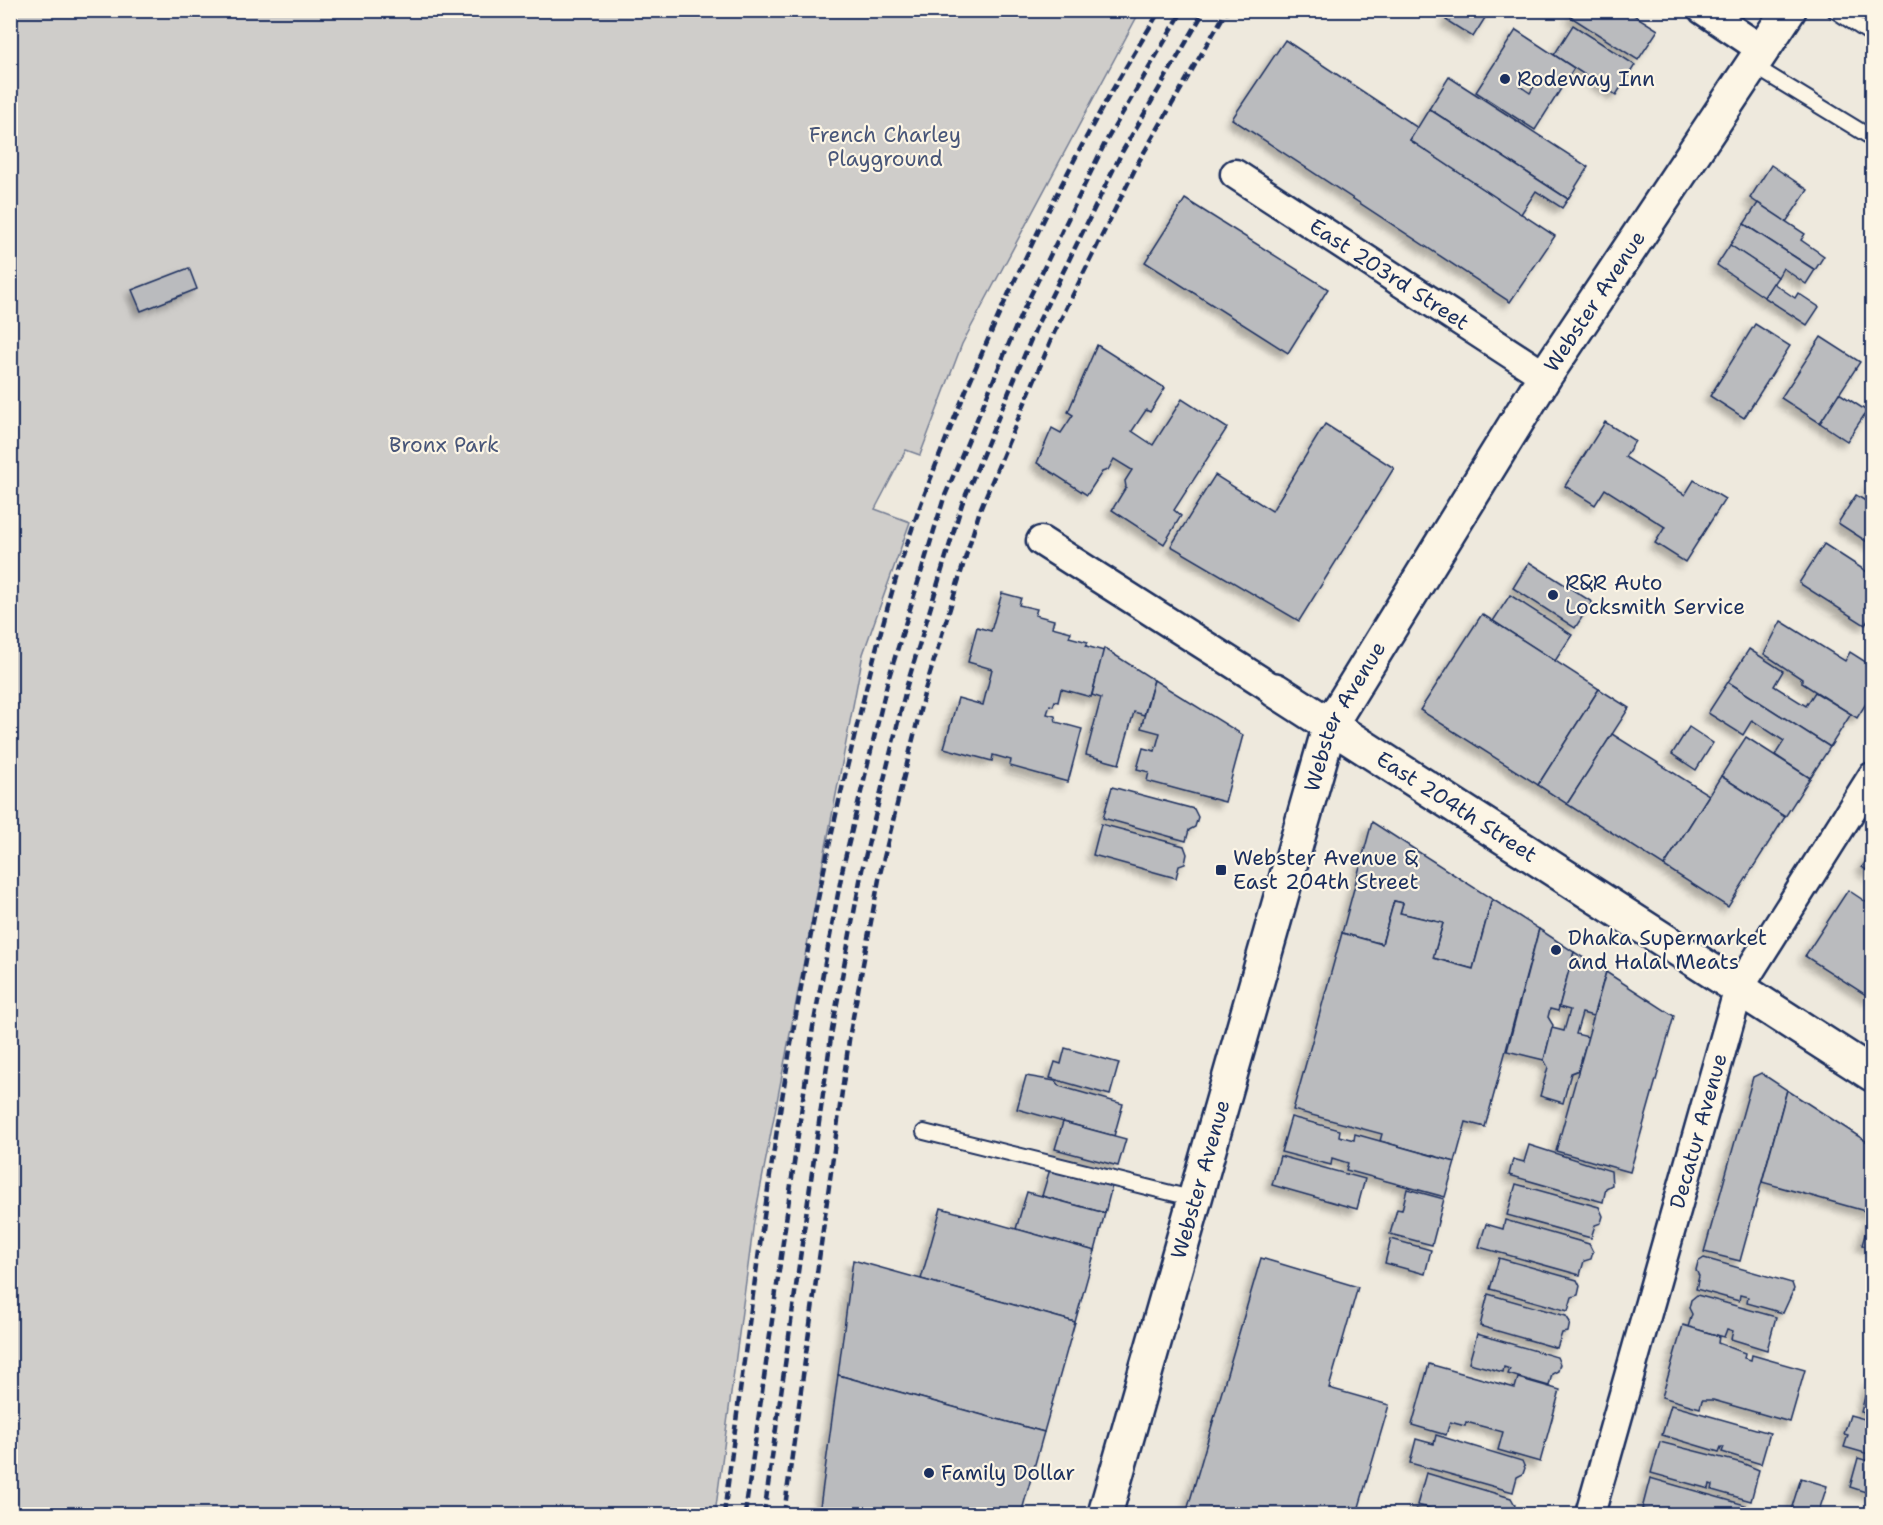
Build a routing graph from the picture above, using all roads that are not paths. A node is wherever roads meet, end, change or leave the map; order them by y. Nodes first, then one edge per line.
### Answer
1 (1703, 10) edge
2 (1789, 10) edge
3 (1834, 10) edge
4 (1872, 35) edge
5 (1759, 58) junction
6 (1872, 138) edge
7 (1235, 174) dead end
8 (1545, 376) junction
9 (1041, 541) dead end
10 (1275, 690) joint
11 (1330, 725) junction
12 (1872, 777) edge
13 (1739, 988) junction
14 (1872, 1074) edge
15 (924, 1132) dead end
16 (1195, 1199) junction
17 (1105, 1515) edge
18 (1590, 1515) edge

1 - 5 street
2 - 5 main road, Webster Avenue
3 - 4 lane
5 - 6 lane
5 - 8 main road, Webster Avenue
7 - 8 street, East 203rd Street
8 - 11 main road, Webster Avenue
9 - 10 street, East 204th Street
10 - 11 main road, East 204th Street
11 - 13 main road, East 204th Street
11 - 16 main road, Webster Avenue
12 - 13 street, Decatur Avenue
13 - 14 main road, East 204th Street
13 - 18 street, Decatur Avenue
15 - 16 lane
16 - 17 main road, Webster Avenue

